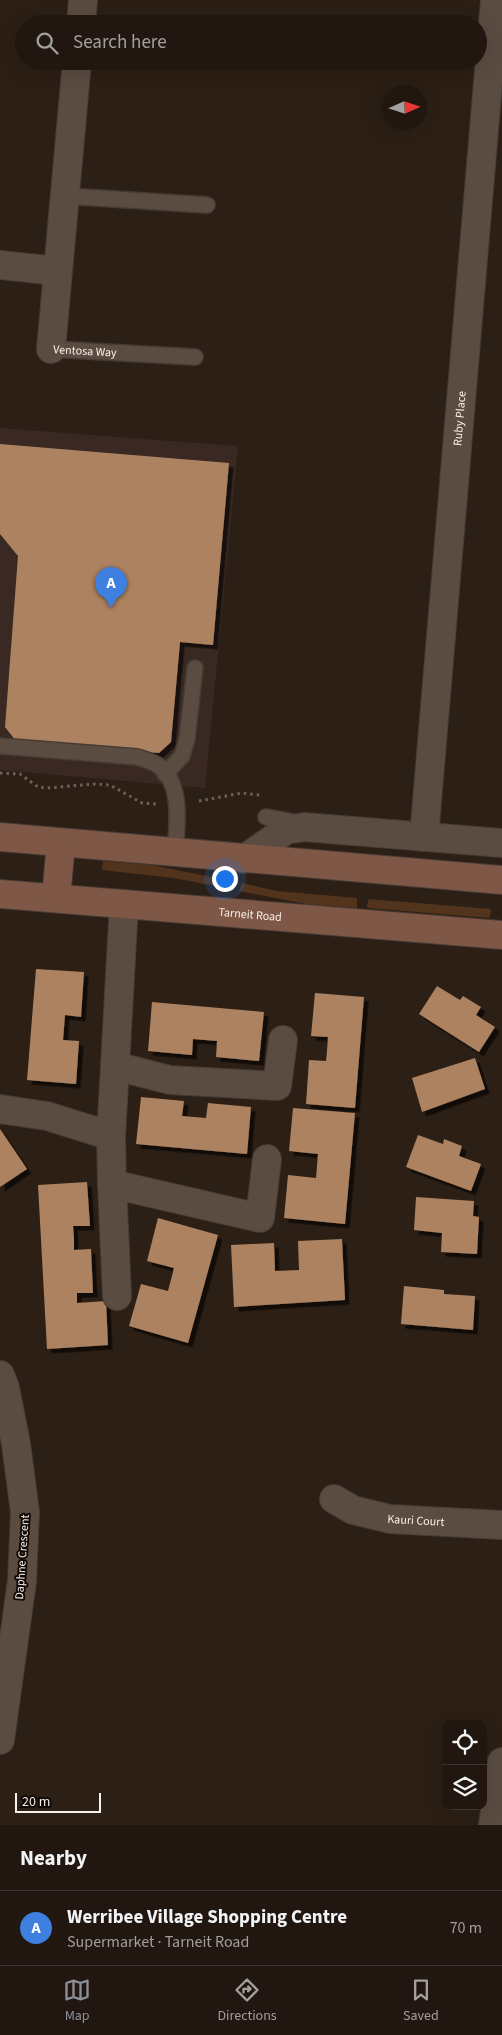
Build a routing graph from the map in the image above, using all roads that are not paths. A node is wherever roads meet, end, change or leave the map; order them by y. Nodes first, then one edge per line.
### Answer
1 (83, 0) edge
2 (495, 0) edge
3 (82, 15) edge
4 (77, 70) edge
5 (66, 196) junction
6 (207, 205) dead end
7 (0, 265) edge
8 (57, 271) junction
9 (51, 349) joint
10 (195, 357) dead end
11 (195, 668) dead end
12 (0, 746) edge
13 (166, 774) junction
14 (266, 817) dead end
15 (295, 828) junction
16 (0, 837) edge
17 (424, 837) junction
18 (62, 843) junction
19 (502, 843) edge
20 (175, 853) junction
21 (244, 859) junction
22 (502, 880) edge
23 (0, 894) edge
24 (56, 898) junction
25 (124, 904) junction
26 (502, 935) edge
27 (283, 1040) dead end
28 (115, 1066) junction
29 (0, 1109) edge
30 (111, 1136) junction
31 (268, 1159) dead end
32 (112, 1184) junction
33 (117, 1296) dead end
34 (0, 1375) edge
35 (334, 1500) dead end
36 (502, 1525) edge
37 (1, 1724) edge
38 (502, 1762) edge
39 (492, 1825) edge

1 - 3 street
2 - 17 street, Ruby Place
4 - 5 street, Ventosa Way
5 - 6 lane
5 - 8 street, Ventosa Way
7 - 8 street
8 - 9 street, Ventosa Way
9 - 10 lane, Ventosa Way
11 - 13 lane
12 - 13 lane
13 - 20 lane
14 - 15 lane
15 - 17 street
15 - 21 street
16 - 18 main road
17 - 19 street
18 - 20 main road
18 - 24 main road
20 - 21 main road
21 - 22 main road
23 - 24 main road, Tarneit Road
24 - 25 main road, Tarneit Road
25 - 26 main road, Tarneit Road
25 - 28 street
27 - 28 street
28 - 30 street
29 - 30 street
30 - 32 street
31 - 32 street
32 - 33 street
34 - 37 street, Daphne Crescent
35 - 36 street, Kauri Court
38 - 39 street

